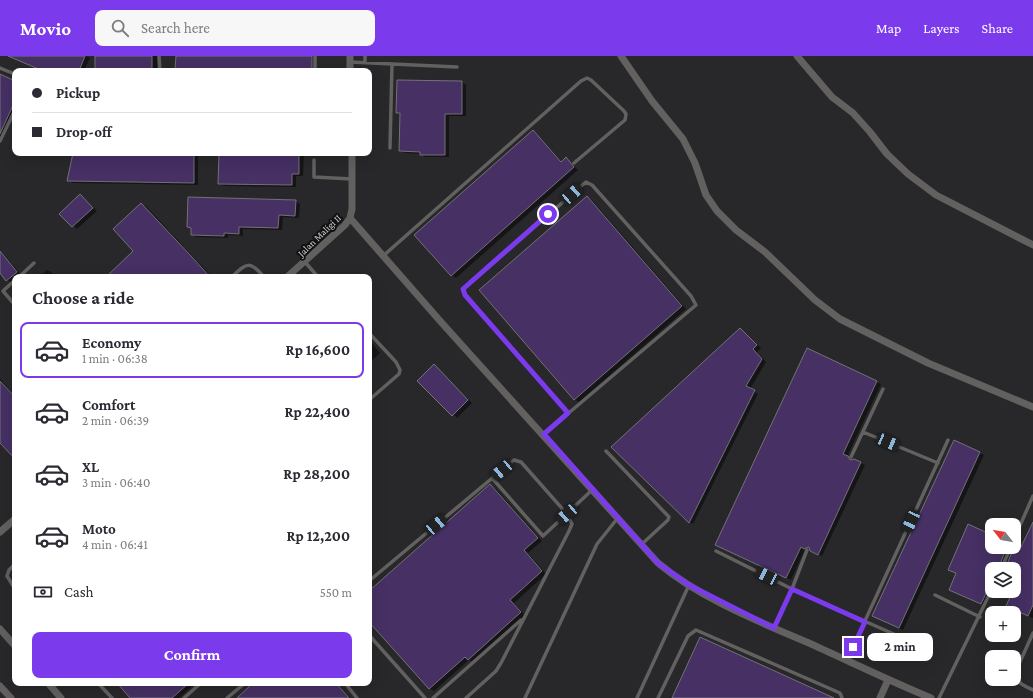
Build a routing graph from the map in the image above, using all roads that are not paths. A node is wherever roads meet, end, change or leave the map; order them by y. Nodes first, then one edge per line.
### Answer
1 (159, 56) edge
2 (315, 56) edge
3 (365, 56) edge
4 (621, 56) edge
5 (797, 56) edge
6 (350, 59) edge
7 (365, 63) junction
8 (392, 64) junction
9 (457, 67) dead end
10 (0, 68) edge
11 (160, 68) edge
12 (315, 68) edge
13 (12, 73) edge
14 (12, 116) edge
15 (0, 141) edge
16 (390, 148) dead end
17 (352, 156) edge
18 (314, 160) dead end
19 (574, 163) dead end
20 (352, 179) junction
21 (350, 218) junction
22 (1033, 245) edge
23 (382, 256) junction
24 (305, 262) junction
25 (34, 263) dead end
26 (22, 274) edge
27 (235, 274) edge
28 (261, 274) edge
29 (291, 274) edge
30 (315, 274) edge
31 (12, 283) edge
32 (12, 302) edge
33 (372, 336) edge
34 (883, 389) dead end
35 (372, 397) edge
36 (1033, 407) edge
37 (568, 413) junction
38 (863, 432) junction
39 (544, 434) junction
40 (948, 440) dead end
41 (606, 450) dead end
42 (851, 457) dead end
43 (938, 464) junction
44 (492, 478) junction
45 (592, 490) junction
46 (1033, 496) edge
47 (567, 514) junction
48 (617, 519) junction
49 (12, 522) edge
50 (1021, 523) edge
51 (0, 532) edge
52 (642, 544) junction
53 (807, 550) dead end
54 (716, 551) dead end
55 (12, 567) edge
56 (372, 578) edge
57 (12, 584) edge
58 (689, 585) junction
59 (792, 589) junction
60 (935, 595) dead end
61 (988, 598) edge
62 (980, 617) junction
63 (523, 619) junction
64 (865, 622) junction
65 (774, 628) junction
66 (0, 630) edge
67 (1033, 633) edge
68 (896, 635) dead end
69 (372, 638) edge
70 (12, 643) edge
71 (847, 660) junction
72 (888, 680) junction
73 (0, 686) edge
74 (51, 686) edge
75 (101, 686) edge
76 (198, 686) edge
77 (242, 686) edge
78 (347, 686) edge
79 (1033, 690) edge
80 (11, 698) edge
81 (61, 698) edge
82 (112, 698) edge
83 (184, 698) edge
84 (228, 698) edge
85 (357, 698) edge
86 (425, 698) edge
87 (433, 698) edge
88 (466, 698) edge
89 (525, 698) edge
90 (637, 698) edge
91 (658, 698) edge
92 (842, 698) edge
93 (880, 698) edge
94 (931, 698) edge
95 (939, 698) edge

1 - 11 lane
2 - 12 lane
3 - 7 lane
4 - 36 street
5 - 22 street
6 - 7 lane
7 - 8 lane
8 - 9 lane
8 - 16 lane
10 - 13 lane
14 - 15 lane
17 - 20 street, Jalan Maligi II
18 - 20 lane
19 - 23 lane
20 - 21 street, Jalan Maligi II
21 - 23 street
21 - 24 street, Jalan Maligi II
23 - 39 street
24 - 29 street, Jalan Maligi II
24 - 30 lane
25 - 26 lane
27 - 28 lane
31 - 32 lane
33 - 35 lane
34 - 38 lane
37 - 37 lane
37 - 39 lane
38 - 42 lane
38 - 43 lane
39 - 45 street
40 - 43 lane
41 - 52 lane
43 - 64 lane
44 - 47 lane
44 - 47 lane
44 - 56 lane
45 - 47 lane
45 - 48 street
46 - 50 lane
47 - 63 lane
48 - 52 street
48 - 89 lane
49 - 51 street
52 - 58 street
53 - 59 lane
54 - 59 lane
55 - 57 lane
58 - 65 street
58 - 90 lane
59 - 64 lane
59 - 65 lane
60 - 62 lane
61 - 62 lane
62 - 95 lane
63 - 87 lane
63 - 88 lane
64 - 68 lane
64 - 71 lane
65 - 71 street
66 - 70 street
67 - 79 lane
69 - 86 lane
71 - 72 street
72 - 93 street
72 - 94 street
73 - 80 street
74 - 81 street
75 - 82 lane
76 - 83 lane
77 - 84 lane
78 - 85 lane
91 - 92 lane

